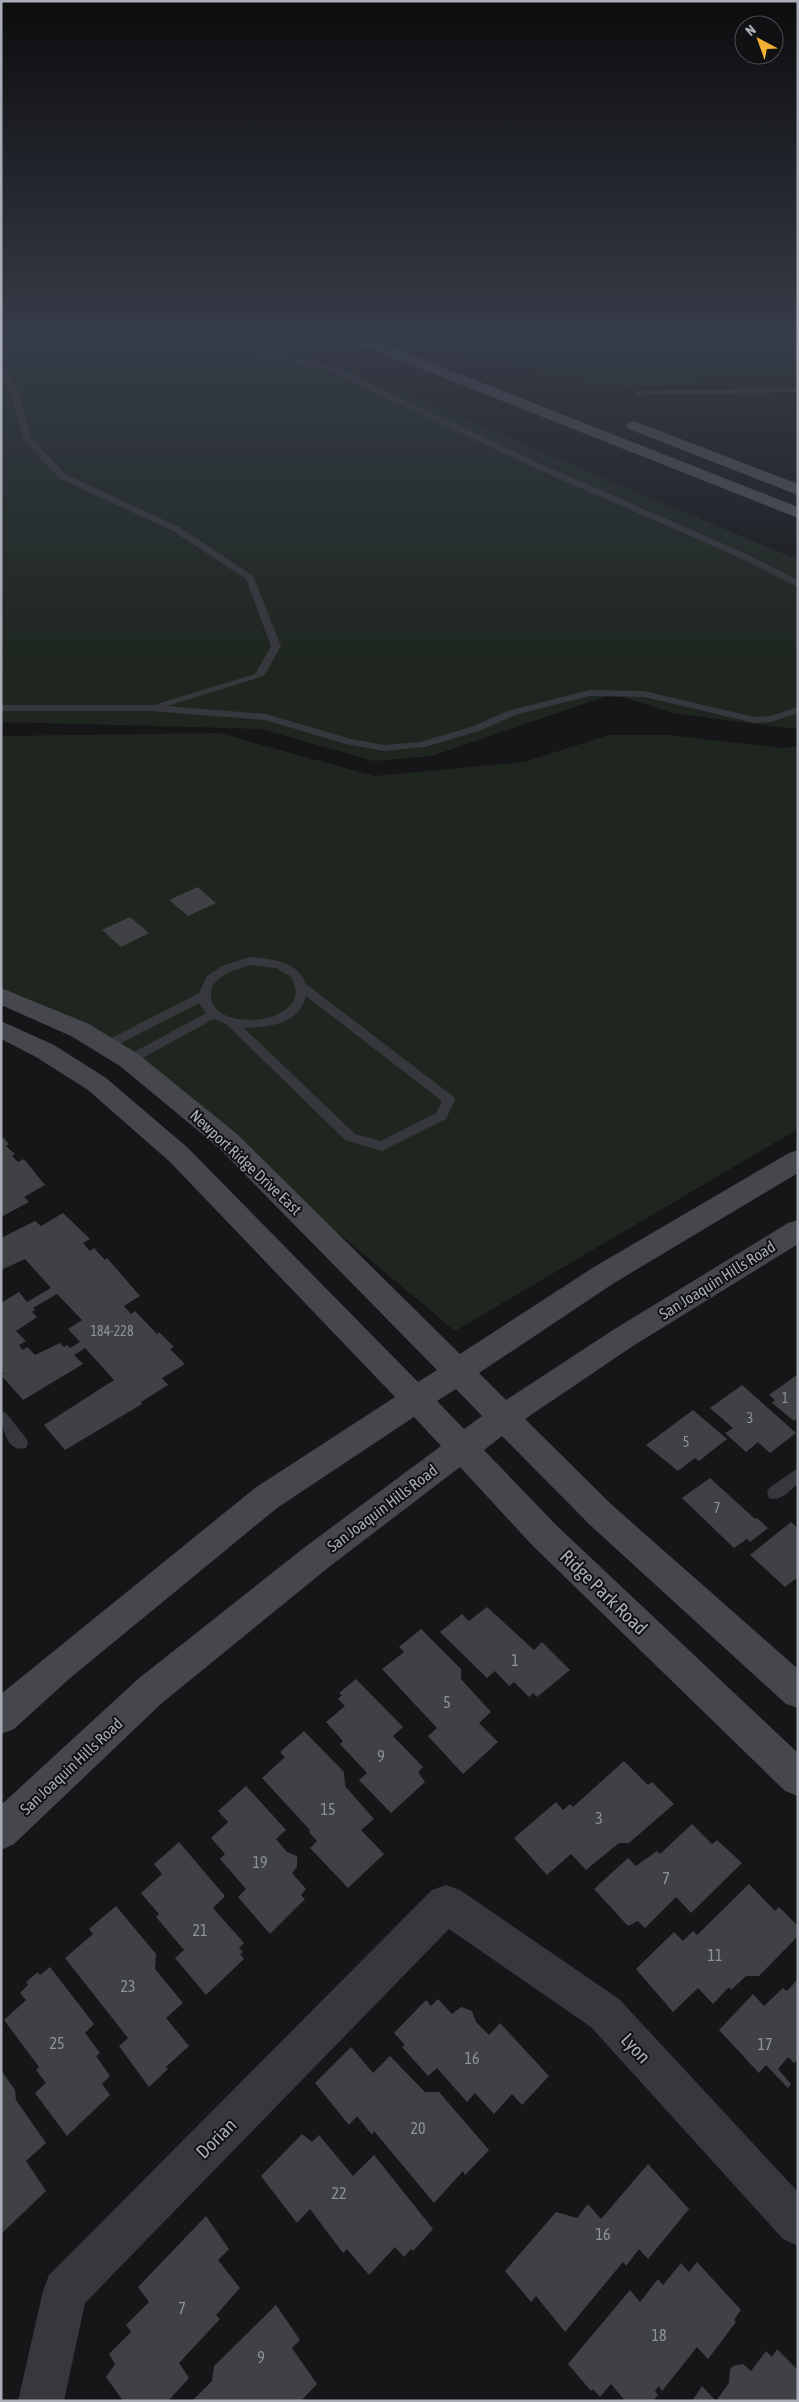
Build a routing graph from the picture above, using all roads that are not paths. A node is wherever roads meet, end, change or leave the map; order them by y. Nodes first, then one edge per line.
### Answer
1 (34, 446) edge
2 (495, 446) edge
3 (629, 446) edge
4 (685, 446) edge
5 (798, 490) edge
6 (798, 513) edge
7 (798, 584) edge
8 (1, 708) edge
9 (151, 708) junction
10 (798, 710) edge
11 (302, 987) junction
12 (1, 996) edge
13 (203, 996) junction
14 (213, 1014) junction
15 (232, 1023) junction
16 (1, 1029) edge
17 (106, 1046) junction
18 (129, 1060) junction
19 (798, 1160) edge
20 (798, 1230) edge
21 (460, 1372) junction
22 (416, 1400) junction
23 (1, 1417) edge
24 (504, 1417) junction
25 (20, 1443) dead end
26 (462, 1448) junction
27 (798, 1475) edge
28 (775, 1493) dead end
29 (798, 1692) edge
30 (1, 1717) edge
31 (798, 1778) edge
32 (1, 1831) edge
33 (446, 1904) joint
34 (798, 2224) edge
35 (41, 2401) edge

1 - 9 lane
2 - 7 lane
3 - 6 main road
4 - 5 main road
8 - 9 lane
9 - 10 lane
11 - 13 lane
11 - 15 lane
11 - 15 lane
12 - 17 street, Newport Ridge Drive East
13 - 14 lane
13 - 17 lane
14 - 15 lane
14 - 18 lane
16 - 22 street
17 - 18 street, Newport Ridge Drive East
18 - 21 street, Newport Ridge Drive East
19 - 21 street
20 - 24 street, San Joaquin Hills Road
21 - 22 street
21 - 24 street
22 - 26 street, Ridge Park Road
22 - 30 street
23 - 25 lane
24 - 26 street, San Joaquin Hills Road
24 - 29 street
26 - 31 street, Ridge Park Road
26 - 32 street, San Joaquin Hills Road
27 - 28 lane
33 - 34 street, Lyon
33 - 35 street, Dorian

